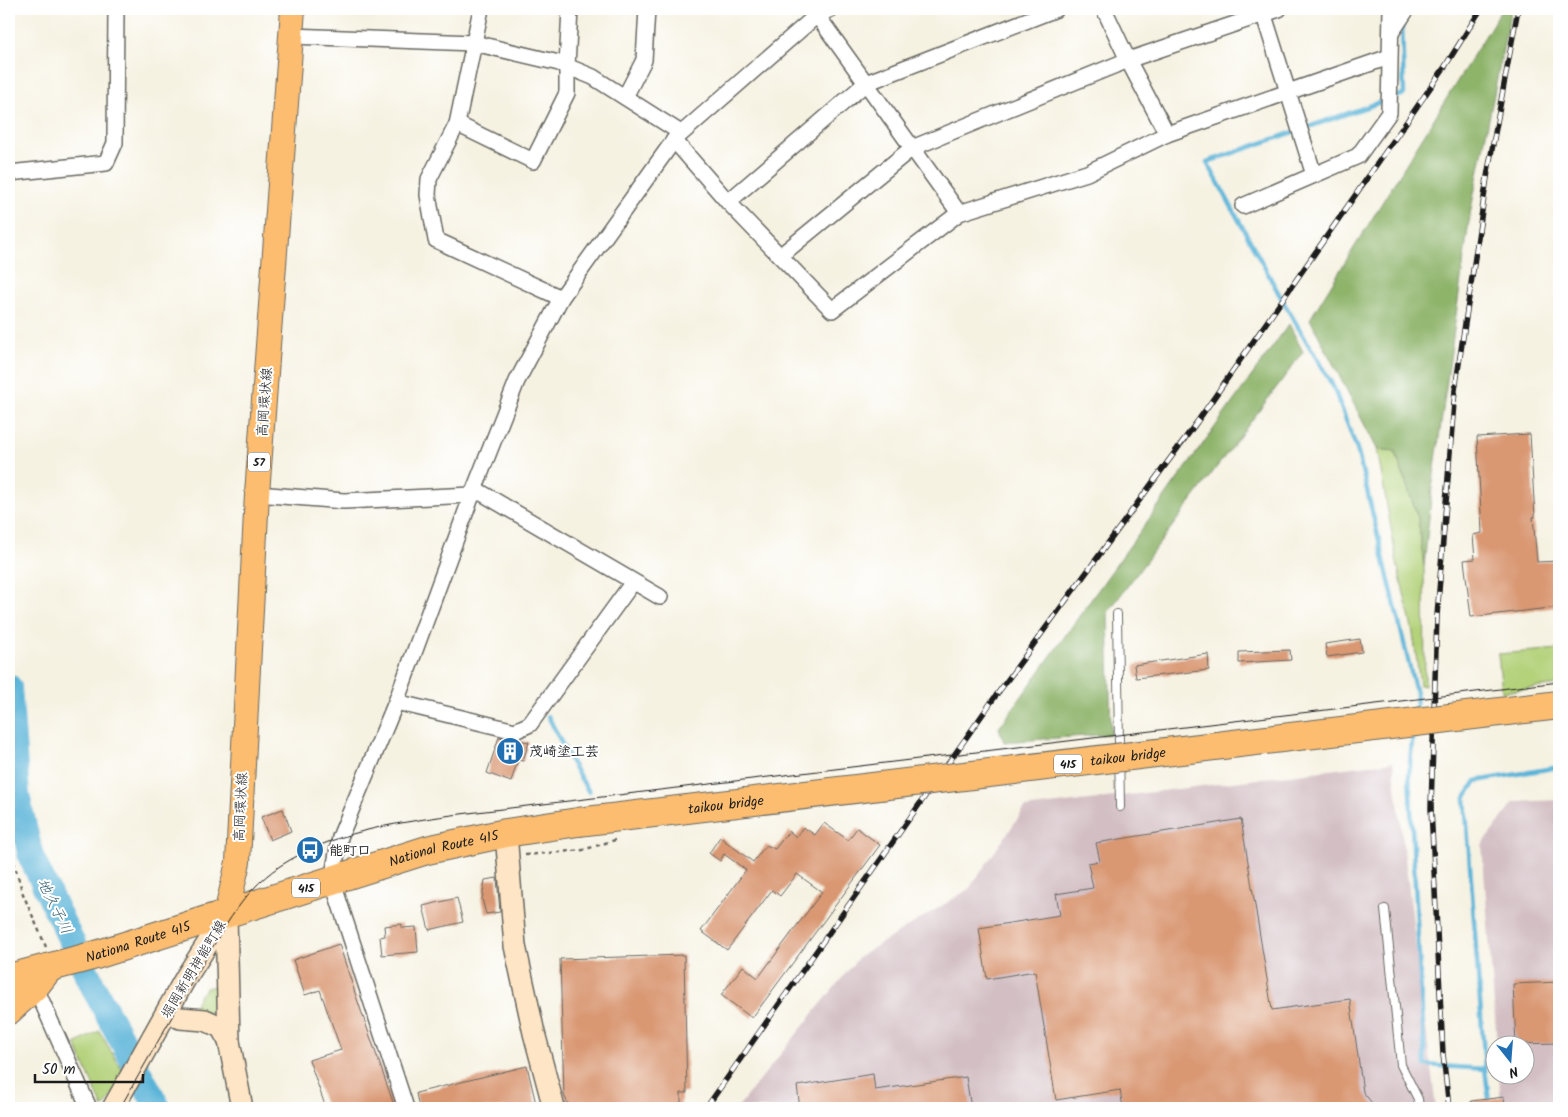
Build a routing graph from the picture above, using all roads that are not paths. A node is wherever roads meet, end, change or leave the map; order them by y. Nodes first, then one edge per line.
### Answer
1 (116, 9) edge
2 (293, 9) edge
3 (481, 9) edge
4 (570, 9) edge
5 (647, 9) edge
6 (831, 9) edge
7 (1056, 9) edge
8 (1104, 9) edge
9 (1279, 9) edge
10 (1391, 9) edge
11 (1407, 9) edge
12 (1263, 11) edge
13 (817, 12) edge
14 (1390, 34) junction
15 (291, 36) junction
16 (474, 43) junction
17 (1389, 56) junction
18 (1128, 60) junction
19 (567, 66) junction
20 (866, 83) junction
21 (1288, 91) junction
22 (625, 97) junction
23 (457, 124) junction
24 (1167, 134) junction
25 (677, 136) junction
26 (912, 148) junction
27 (9, 173) edge
28 (1314, 175) junction
29 (728, 202) junction
30 (1242, 206) dead end
31 (958, 213) junction
32 (780, 256) junction
33 (561, 298) junction
34 (257, 494) junction
35 (472, 495) junction
36 (633, 582) junction
37 (660, 597) dead end
38 (1118, 614) dead end
39 (396, 702) junction
40 (1559, 705) edge
41 (1120, 807) dead end
42 (578, 822) joint
43 (508, 844) junction
44 (332, 880) junction
45 (1385, 909) dead end
46 (226, 915) junction
47 (32, 974) edge
48 (9, 1010) edge
49 (180, 1018) junction
50 (230, 1041) junction
51 (151, 1053) junction
52 (131, 1094) edge
53 (89, 1108) edge
54 (113, 1108) edge
55 (242, 1108) edge
56 (406, 1108) edge
57 (554, 1108) edge
58 (1419, 1108) edge

1 - 27 street
2 - 15 main road, 高岡環状線 / 57
3 - 16 street
4 - 19 street
5 - 22 street
6 - 13 street
7 - 20 street
8 - 18 street
9 - 12 street
10 - 14 street
11 - 14 street
12 - 18 street
12 - 21 street
13 - 20 street
13 - 25 street
14 - 17 street
15 - 16 street
15 - 34 main road, 高岡環状線 / 57
16 - 19 street
16 - 23 street
17 - 21 street
17 - 28 street
18 - 24 street
18 - 26 street
19 - 22 street
19 - 23 street
20 - 26 street
20 - 29 street
21 - 24 street
21 - 28 street
22 - 25 street
23 - 33 street
24 - 31 street
25 - 29 street
25 - 33 street
26 - 31 street
26 - 32 street
28 - 30 street
29 - 32 street
31 - 32 street
33 - 35 street
34 - 35 street
34 - 46 main road, 高岡環状線 / 57
35 - 36 street
35 - 39 street
36 - 37 street
36 - 39 street
38 - 41 lane
39 - 44 street
40 - 42 highway, taikou bridge / 415, bridge
42 - 43 highway, National Route 415 / 415
43 - 44 highway, National Route 415 / 415
43 - 57 main road
44 - 46 highway, National Route 415 / 415
44 - 56 street
45 - 58 lane
46 - 47 highway, Nationa Route 415 / 415
46 - 49 main road, 堀岡新明神能町線
46 - 50 main road
46 - 51 main road, 堀岡新明神能町線
47 - 48 highway, Nationa Route 415 / 415
47 - 53 street
49 - 50 main road
49 - 51 main road, 堀岡新明神能町線
50 - 55 main road
51 - 52 main road, 堀岡新明神能町線
52 - 54 main road, 堀岡新明神能町線

